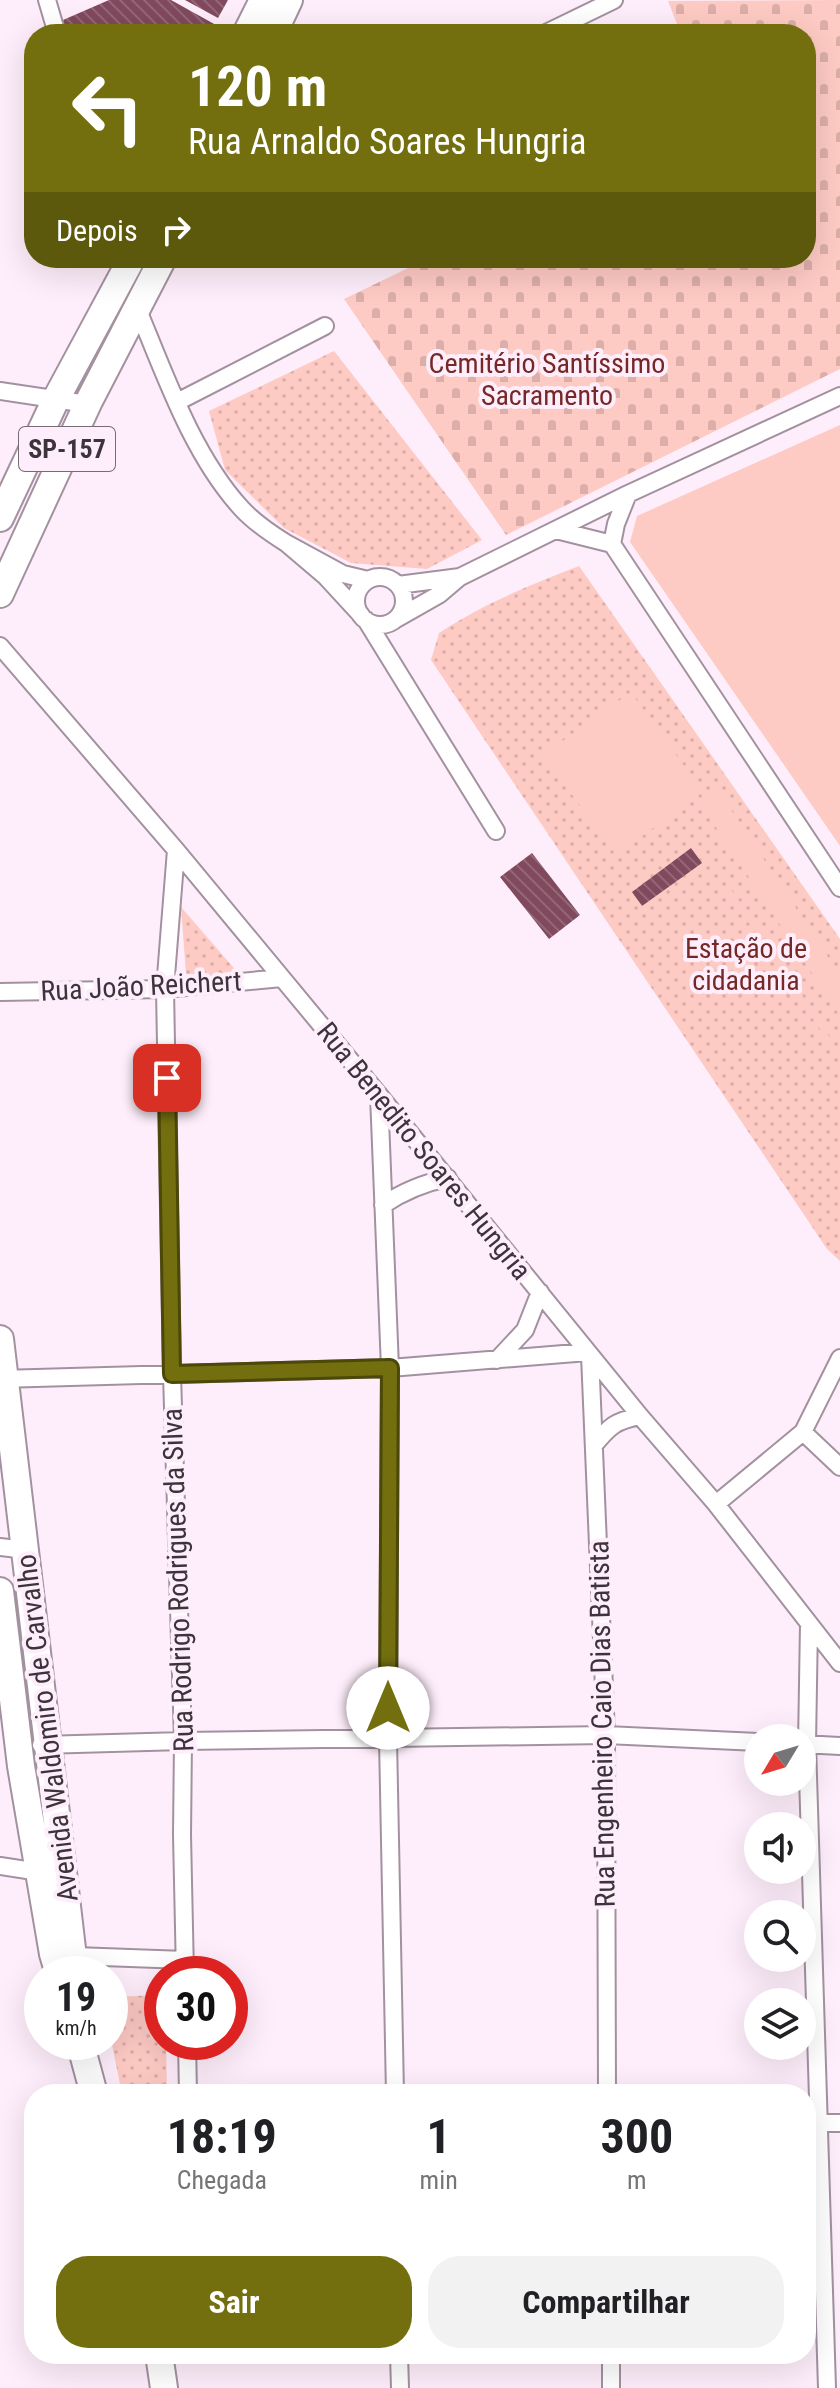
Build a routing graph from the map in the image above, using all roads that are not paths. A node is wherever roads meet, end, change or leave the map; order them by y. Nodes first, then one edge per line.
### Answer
1 (47, 0) edge
2 (263, 0) edge
3 (289, 0) edge
4 (614, 0) edge
5 (54, 24) edge
6 (251, 24) edge
7 (278, 24) edge
8 (565, 24) edge
9 (122, 268) edge
10 (126, 268) edge
11 (157, 268) edge
12 (136, 306) junction
13 (325, 326) dead end
14 (0, 391) edge
15 (840, 396) edge
16 (56, 399) junction
17 (177, 402) junction
18 (87, 404) junction
19 (628, 494) junction
20 (0, 518) edge
21 (556, 530) junction
22 (286, 543) junction
23 (612, 544) junction
24 (460, 577) junction
25 (368, 580) junction
26 (398, 585) junction
27 (0, 594) edge
28 (364, 617) junction
29 (394, 620) junction
30 (0, 646) edge
31 (496, 831) dead end
32 (176, 850) junction
33 (840, 888) edge
34 (282, 978) junction
35 (165, 989) junction
36 (0, 992) edge
37 (379, 1095) junction
38 (448, 1178) junction
39 (383, 1205) junction
40 (540, 1292) junction
41 (0, 1339) edge
42 (589, 1353) junction
43 (840, 1358) edge
44 (497, 1360) junction
45 (390, 1368) junction
46 (172, 1374) junction
47 (2, 1379) edge
48 (640, 1416) junction
49 (803, 1432) junction
50 (594, 1445) junction
51 (840, 1467) edge
52 (716, 1504) junction
53 (13, 1548) edge
54 (0, 1591) edge
55 (809, 1624) junction
56 (840, 1663) edge
57 (805, 1724) edge
58 (606, 1735) junction
59 (388, 1739) junction
60 (183, 1741) junction
61 (744, 1741) edge
62 (50, 1744) junction
63 (816, 1745) edge
64 (840, 1746) edge
65 (19, 1747) junction
66 (805, 1796) edge
67 (0, 1866) edge
68 (38, 1871) junction
69 (65, 1876) junction
70 (55, 1956) edge
71 (69, 1956) edge
72 (185, 1956) edge
73 (85, 2060) edge
74 (187, 2060) edge
75 (91, 2084) edge
76 (188, 2084) edge
77 (395, 2084) edge
78 (607, 2084) edge
79 (811, 2084) edge
80 (816, 2123) edge
81 (840, 2123) edge
82 (816, 2194) edge
83 (160, 2364) edge
84 (399, 2364) edge
85 (611, 2364) edge
86 (164, 2388) edge
87 (400, 2388) edge
88 (611, 2388) edge
89 (827, 2388) edge

1 - 5 street
2 - 6 main road
3 - 7 main road
4 - 8 street
9 - 16 main road, SP-157
10 - 12 street
11 - 12 main road, SP-157
12 - 17 street
12 - 18 main road, SP-157
13 - 17 street
14 - 16 street
15 - 19 street
16 - 18 street
16 - 20 main road, SP-157
17 - 22 street
18 - 27 main road, SP-157
19 - 21 street
19 - 23 street
21 - 23 street
21 - 24 street
22 - 25 street
22 - 28 street
23 - 33 street
24 - 26 street
24 - 29 street
25 - 26 street
25 - 28 street
26 - 29 street
28 - 29 street
28 - 31 street
30 - 32 street, Rua Benedito Soares Hungria
32 - 34 street, Rua Benedito Soares Hungria
32 - 35 street, Rua Rodrigo Rodrigues da Silva
34 - 35 street, Rua João Reichert
34 - 37 street, Rua Benedito Soares Hungria
35 - 36 street, Rua João Reichert
35 - 46 street, Rua Rodrigo Rodrigues da Silva
37 - 38 street, Rua Benedito Soares Hungria
37 - 39 street
38 - 39 street
38 - 40 street, Rua Benedito Soares Hungria
39 - 45 street
40 - 42 street, Rua Benedito Soares Hungria
40 - 44 street
41 - 47 main road, Avenida Waldomiro de Carvalho
42 - 44 street
42 - 48 street, Rua Benedito Soares Hungria
42 - 50 street, Rua Engenheiro Caio Dias Batista
43 - 49 street
44 - 45 street
45 - 46 street
45 - 59 street
46 - 47 street
46 - 60 street, Rua Rodrigo Rodrigues da Silva
47 - 53 main road, Avenida Waldomiro de Carvalho
48 - 50 street
48 - 52 street, Rua Benedito Soares Hungria
49 - 51 street
49 - 52 street
50 - 58 street, Rua Engenheiro Caio Dias Batista
52 - 55 street, Rua Benedito Soares Hungria
53 - 62 main road, Avenida Waldomiro de Carvalho
54 - 65 main road, Avenida Waldomiro de Carvalho
55 - 56 street, Rua Benedito Soares Hungria
55 - 57 street
58 - 59 street
58 - 61 street
58 - 78 street, Rua Engenheiro Caio Dias Batista
59 - 60 street
59 - 77 street
60 - 62 street
60 - 72 street, Rua Rodrigo Rodrigues da Silva
62 - 65 street
62 - 69 main road, Avenida Waldomiro de Carvalho
63 - 64 street
65 - 68 main road, Avenida Waldomiro de Carvalho
66 - 79 street
67 - 68 street
68 - 69 street
68 - 70 main road, Avenida Waldomiro de Carvalho
69 - 71 main road, Avenida Waldomiro de Carvalho
73 - 75 main road
74 - 76 street
80 - 81 street
82 - 89 street
83 - 86 main road
84 - 87 street
85 - 88 street

